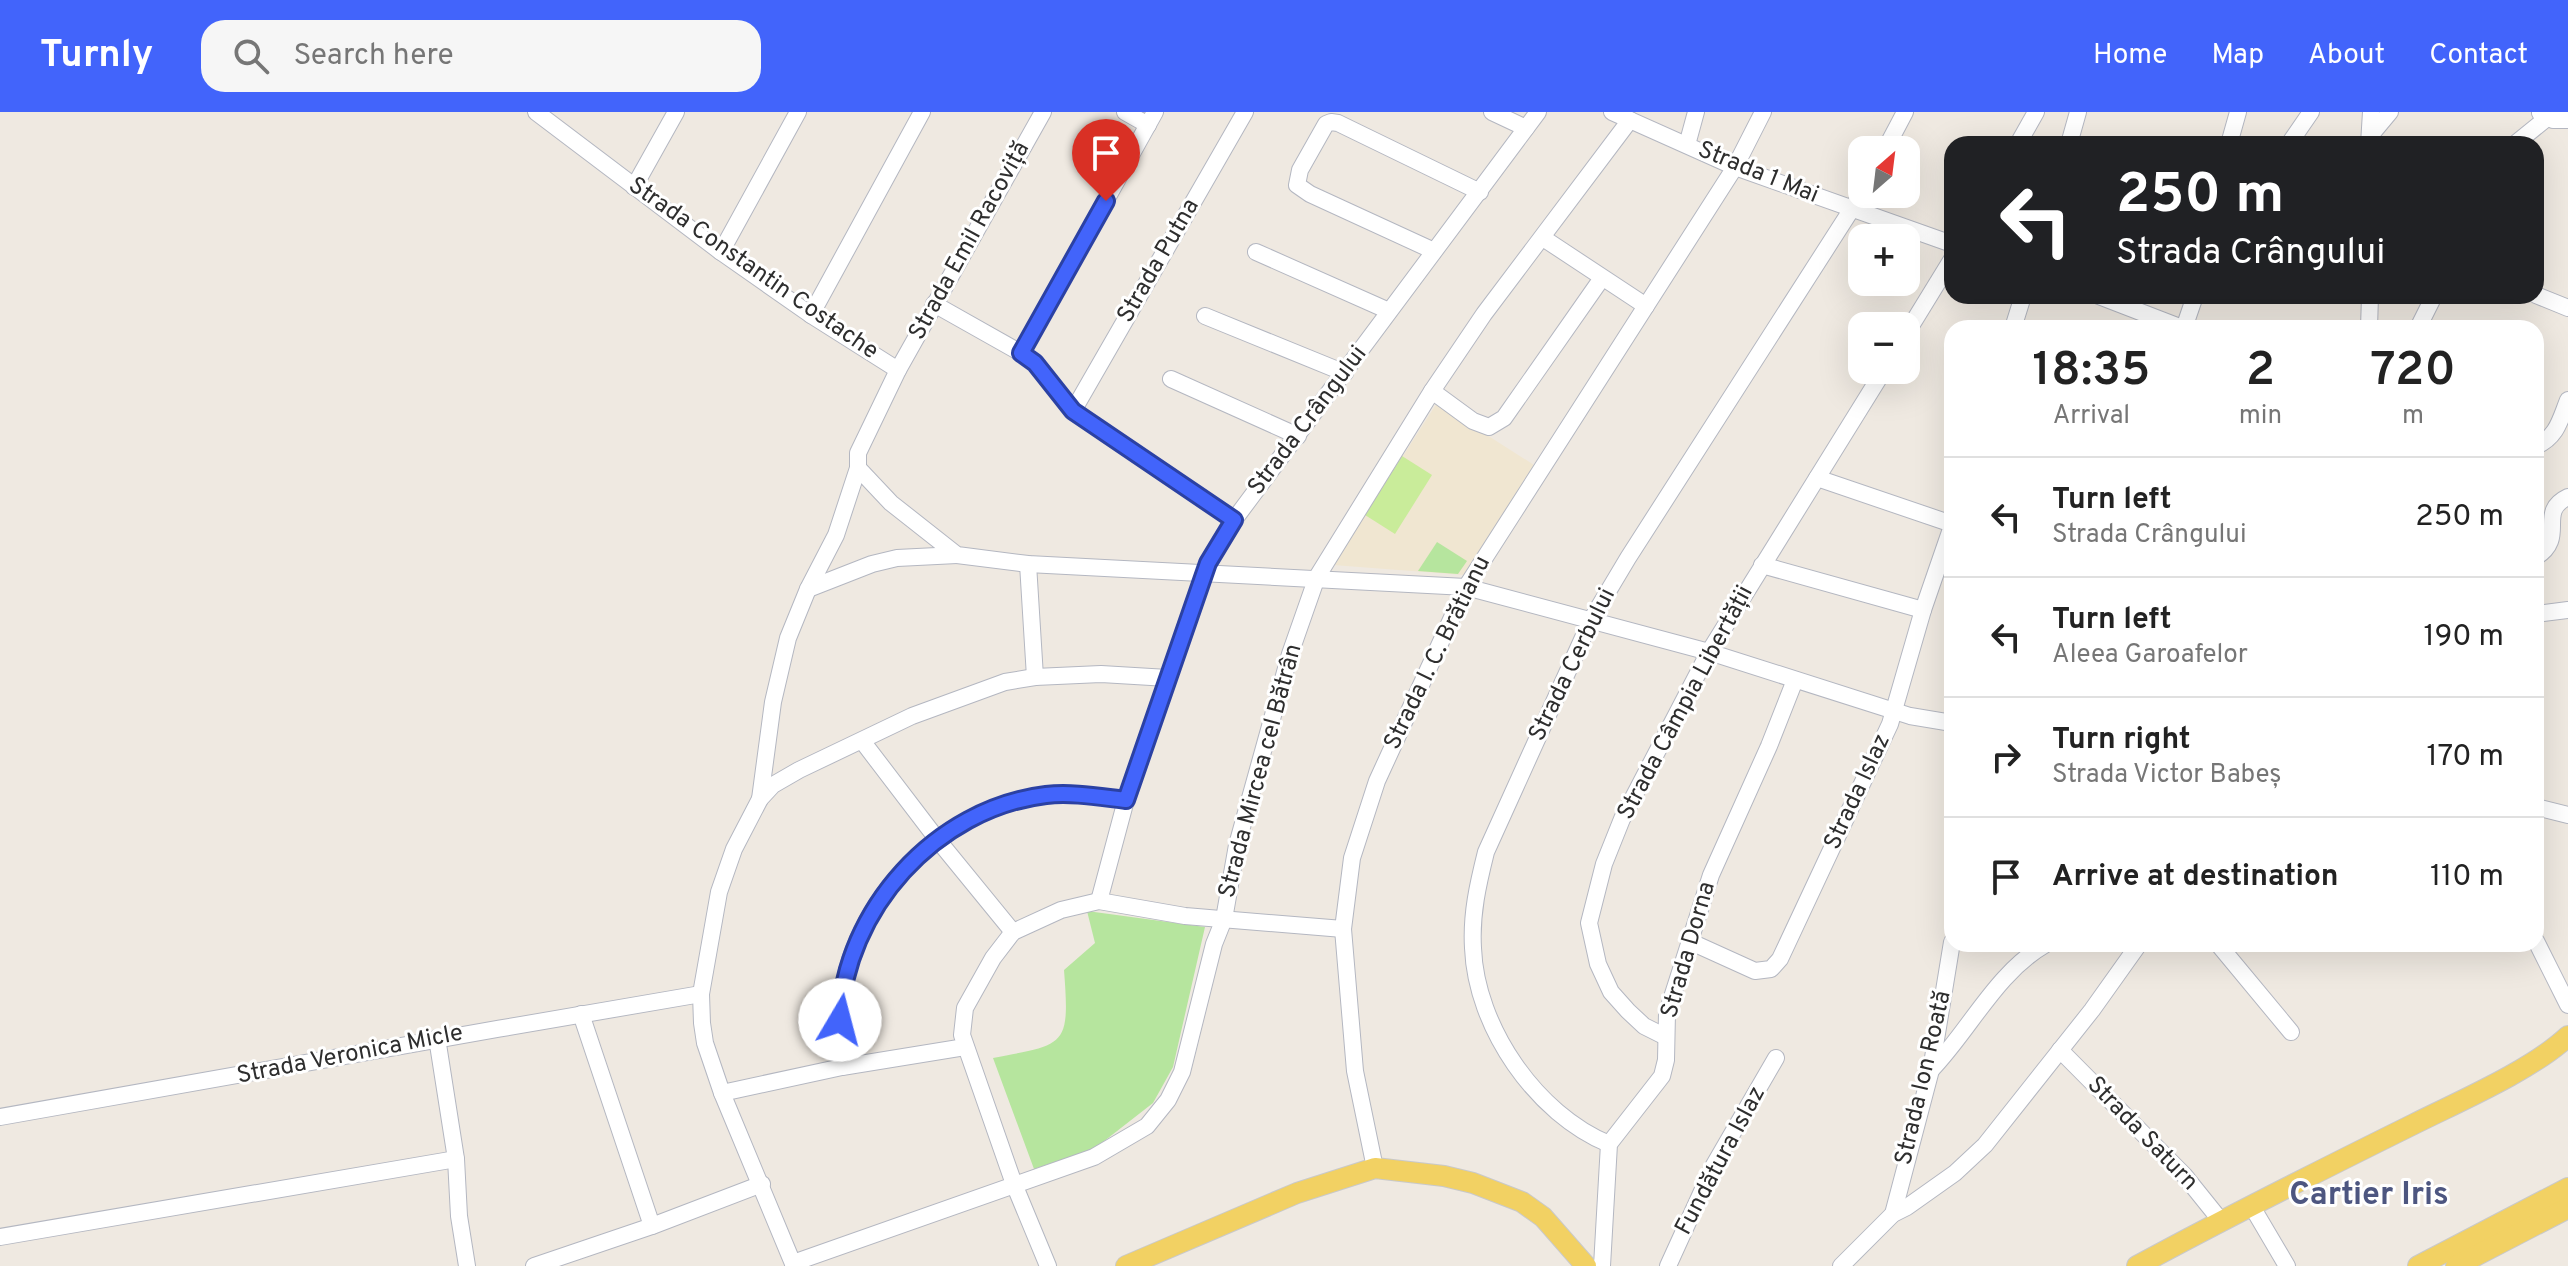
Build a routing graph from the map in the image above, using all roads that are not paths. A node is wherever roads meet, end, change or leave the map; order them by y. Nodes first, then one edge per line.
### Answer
1 (536, 112) edge
2 (676, 112) edge
3 (798, 112) edge
4 (922, 112) edge
5 (1043, 112) edge
6 (1125, 112) edge
7 (1245, 112) edge
8 (1492, 112) edge
9 (1538, 112) edge
10 (1696, 112) edge
11 (1763, 112) edge
12 (1905, 112) edge
13 (2036, 112) edge
14 (2078, 112) edge
15 (2238, 112) edge
16 (2311, 112) edge
17 (2371, 112) edge
18 (2390, 112) edge
19 (1622, 115) edge
20 (2543, 115) edge
21 (557, 118) edge
22 (1152, 118) edge
23 (2568, 120) edge
24 (1526, 128) junction
25 (1892, 136) edge
26 (2022, 136) edge
27 (2071, 136) edge
28 (2231, 136) edge
29 (2294, 136) edge
30 (2370, 136) edge
31 (2373, 136) edge
32 (2523, 136) edge
33 (1687, 145) junction
34 (1735, 167) junction
35 (634, 187) junction
36 (1480, 192) junction
37 (1852, 210) junction
38 (1543, 238) junction
39 (1944, 241) edge
40 (1434, 251) junction
41 (721, 252) junction
42 (1256, 252) dead end
43 (1944, 272) edge
44 (1602, 278) junction
45 (2544, 298) edge
46 (934, 304) junction
47 (2120, 304) edge
48 (1646, 306) junction
49 (2568, 308) edge
50 (1389, 311) junction
51 (1919, 312) edge
52 (811, 315) junction
53 (1205, 316) dead end
54 (2162, 320) edge
55 (1021, 353) junction
56 (898, 370) junction
57 (1345, 373) junction
58 (1171, 379) dead end
59 (1875, 384) edge
60 (1432, 391) junction
61 (2568, 400) edge
62 (1073, 411) junction
63 (1298, 436) junction
64 (2544, 443) edge
65 (858, 468) junction
66 (1817, 478) junction
67 (2568, 497) edge
68 (1234, 520) junction
69 (1944, 522) edge
70 (1944, 548) edge
71 (2544, 551) edge
72 (957, 555) junction
73 (1028, 564) junction
74 (1762, 565) junction
75 (1205, 571) junction
76 (1317, 577) junction
77 (1466, 587) junction
78 (808, 589) junction
79 (1923, 610) junction
80 (2568, 610) edge
81 (2544, 613) edge
82 (1591, 620) junction
83 (1709, 652) junction
84 (1035, 677) junction
85 (1168, 678) junction
86 (1795, 680) junction
87 (1894, 710) junction
88 (1944, 723) edge
89 (863, 742) junction
90 (760, 799) junction
91 (1126, 800) junction
92 (2544, 809) edge
93 (2568, 815) edge
94 (937, 839) junction
95 (1099, 901) junction
96 (1224, 919) junction
97 (1343, 929) junction
98 (1013, 932) junction
99 (1691, 942) junction
100 (1950, 952) edge
101 (2032, 952) edge
102 (2133, 952) edge
103 (2225, 952) edge
104 (2542, 952) edge
105 (701, 994) junction
106 (2568, 1005) edge
107 (581, 1014) junction
108 (2291, 1032) dead end
109 (2568, 1036) edge
110 (1666, 1037) junction
111 (437, 1038) junction
112 (965, 1047) junction
113 (2060, 1050) junction
114 (1776, 1058) dead end
115 (842, 1067) junction
116 (1931, 1070) junction
117 (722, 1093) junction
118 (0, 1117) edge
119 (1609, 1144) junction
120 (456, 1159) junction
121 (1375, 1168) junction
122 (762, 1184) junction
123 (1014, 1184) junction
124 (2568, 1188) edge
125 (2251, 1205) junction
126 (2568, 1208) edge
127 (1893, 1214) junction
128 (2221, 1221) junction
129 (652, 1226) junction
130 (0, 1237) edge
131 (794, 1264) edge
132 (467, 1266) edge
133 (534, 1266) edge
134 (1048, 1266) edge
135 (1126, 1266) edge
136 (1586, 1266) edge
137 (1602, 1266) edge
138 (1668, 1266) edge
139 (1841, 1266) edge
140 (2137, 1266) edge
141 (2287, 1266) edge
142 (2418, 1266) edge
143 (2456, 1266) edge

1 - 21 street, Strada Constantin Costache
2 - 35 street
3 - 41 street
4 - 52 street
5 - 46 street, Strada Emil Racoviță
6 - 22 street
7 - 62 street, Strada Putna
8 - 24 street
9 - 24 street, Strada Crângului
10 - 33 street
11 - 34 street, Strada I. C. Brătianu
12 - 25 street
13 - 26 street
14 - 27 street
15 - 28 street
16 - 29 street
17 - 30 street
18 - 31 street
19 - 33 street, Strada 1 Mai
19 - 38 street, Strada Mircea cel Bătrân
20 - 23 street
20 - 32 street
21 - 35 street, Strada Constantin Costache
22 - 55 street
24 - 36 street, Strada Crângului
33 - 34 street, Strada 1 Mai
34 - 37 street, Strada 1 Mai
34 - 48 street, Strada I. C. Brătianu
35 - 41 street, Strada Constantin Costache
36 - 40 street, Strada Crângului
36 - 40 street
37 - 39 street, Strada 1 Mai
37 - 82 street, Strada Cerbului
38 - 44 street
38 - 60 street, Strada Mircea cel Bătrân
40 - 50 street, Strada Crângului
41 - 52 street, Strada Constantin Costache
42 - 50 street
43 - 51 street
44 - 48 street
44 - 60 street
45 - 49 street
46 - 55 street
46 - 56 street, Strada Emil Racoviță
47 - 54 street
48 - 77 street, Strada I. C. Brătianu
50 - 57 street, Strada Crângului
52 - 56 street, Strada Constantin Costache
53 - 57 street
55 - 62 street
56 - 65 street, Strada Constantin Costache
57 - 63 street, Strada Crângului
58 - 63 street
59 - 66 street, Strada Câmpia Libertății
60 - 76 street, Strada Mircea cel Bătrân
61 - 64 street
62 - 68 street
63 - 68 street, Strada Crângului
65 - 72 street
65 - 78 street, Strada Constantin Costache
66 - 69 street
66 - 74 street, Strada Câmpia Libertății
67 - 71 street
68 - 75 street, Strada Crângului
70 - 79 street, Strada Islaz
72 - 73 street
72 - 78 street
73 - 75 street
73 - 84 street
74 - 79 street
74 - 83 street, Strada Câmpia Libertății
75 - 76 street
75 - 85 street, Strada Crângului
76 - 77 street
76 - 96 street, Strada Mircea cel Bătrân
77 - 82 street
77 - 97 street, Strada I. C. Brătianu
78 - 90 street, Strada Constantin Costache
79 - 87 street, Strada Islaz
80 - 81 street
82 - 83 street
82 - 119 street, Strada Cerbului
83 - 86 street
83 - 110 street, Strada Câmpia Libertății
84 - 85 street
84 - 89 street
85 - 91 street, Strada Crângului
86 - 87 street
86 - 99 street, Strada Dorna
87 - 88 street
87 - 99 street, Strada Islaz
89 - 90 street
89 - 94 street
90 - 105 street
91 - 94 street
91 - 95 street, Strada Crângului
92 - 93 street
94 - 98 street
94 - 115 street
95 - 96 street
95 - 98 street
96 - 97 street
96 - 123 street, Strada Mircea cel Bătrân
97 - 121 street, Strada I. C. Brătianu
98 - 112 street
99 - 110 street, Strada Dorna
100 - 116 street, Strada Ion Roată
101 - 116 street
102 - 113 street
103 - 108 street
104 - 106 street
105 - 107 street, Strada Veronica Micle
105 - 117 street
107 - 111 street, Strada Veronica Micle
107 - 129 street
109 - 125 main road
110 - 119 street, Strada Dorna
111 - 118 street, Strada Veronica Micle
111 - 120 street
112 - 115 street
112 - 123 street
113 - 127 street
113 - 128 street, Strada Saturn
114 - 138 street, Fundătura Islaz
115 - 117 street
116 - 127 street, Strada Ion Roată
117 - 122 street
119 - 137 street
120 - 130 street
120 - 132 street
121 - 135 main road
121 - 136 main road
122 - 129 street
122 - 131 street
123 - 131 street, Strada Mircea cel Bătrân
123 - 134 street
124 - 142 main road
125 - 128 main road
125 - 141 street
126 - 143 main road
127 - 139 street
128 - 140 main road
129 - 133 street

